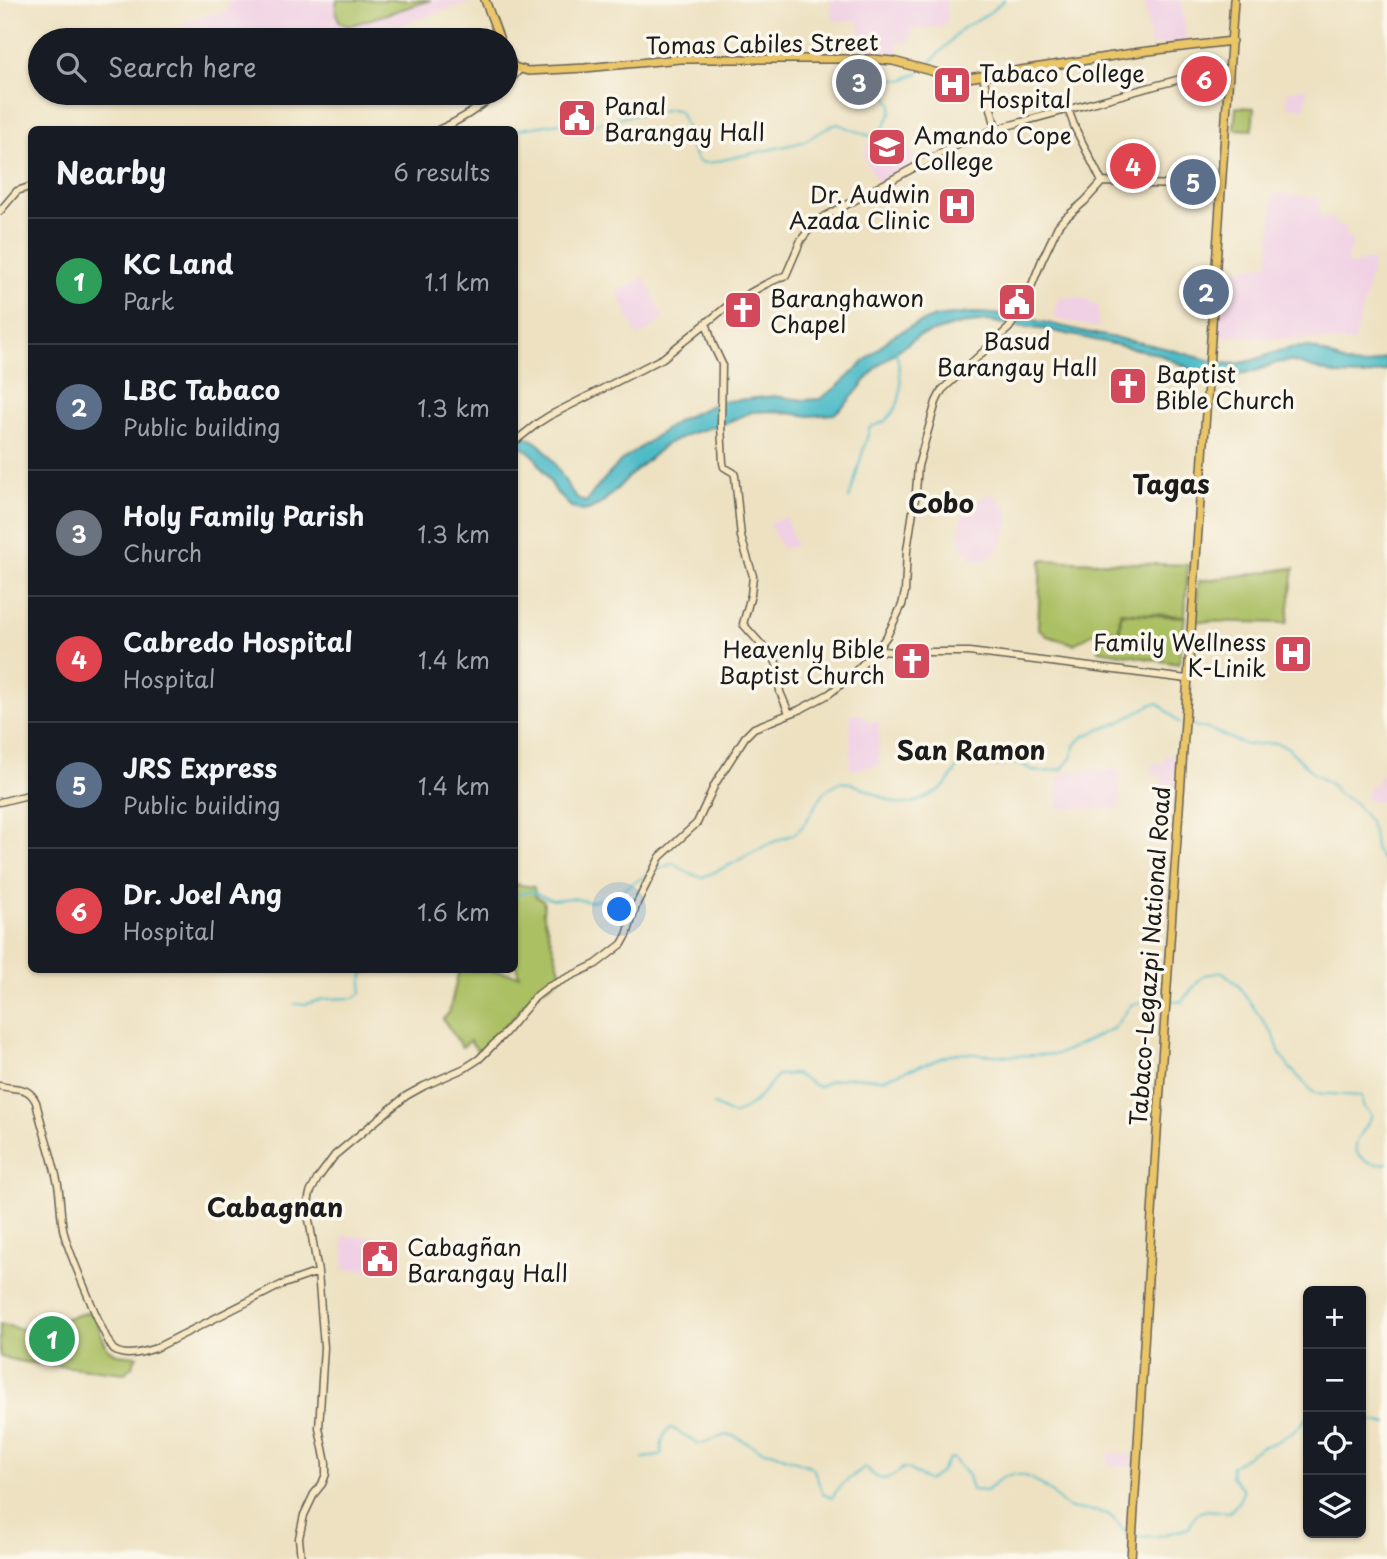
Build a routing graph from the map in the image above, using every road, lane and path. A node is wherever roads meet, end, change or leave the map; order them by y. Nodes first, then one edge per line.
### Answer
1 (485, 0) edge
2 (1234, 0) edge
3 (496, 28) edge
4 (1231, 41) junction
5 (1229, 69) junction
6 (519, 70) edge
7 (983, 76) junction
8 (482, 105) edge
9 (1068, 109) junction
10 (449, 126) edge
11 (996, 129) junction
12 (1102, 182) junction
13 (28, 187) edge
14 (1221, 187) junction
15 (0, 211) edge
16 (706, 322) junction
17 (518, 439) edge
18 (878, 649) junction
19 (1187, 679) junction
20 (789, 713) junction
21 (28, 795) edge
22 (0, 802) edge
23 (0, 1086) edge
24 (317, 1272) junction
25 (300, 1559) edge
26 (1131, 1559) edge

1 - 3 main road
2 - 4 main road, Tabaco-Legazpi National Road
4 - 5 main road, Tabaco-Legazpi National Road
4 - 7 main road, Tomas Cabiles Street
5 - 9 street
5 - 14 main road, Tabaco-Legazpi National Road
6 - 7 main road, Tomas Cabiles Street
7 - 11 street
8 - 10 street
9 - 11 street
9 - 12 street
11 - 16 street
12 - 14 street
12 - 18 street
13 - 15 street
14 - 19 main road, Tabaco-Legazpi National Road
16 - 17 street
16 - 20 street
18 - 19 street
18 - 20 street
19 - 26 main road, Tabaco-Legazpi National Road
20 - 24 street
21 - 22 street
23 - 24 street
24 - 25 street

